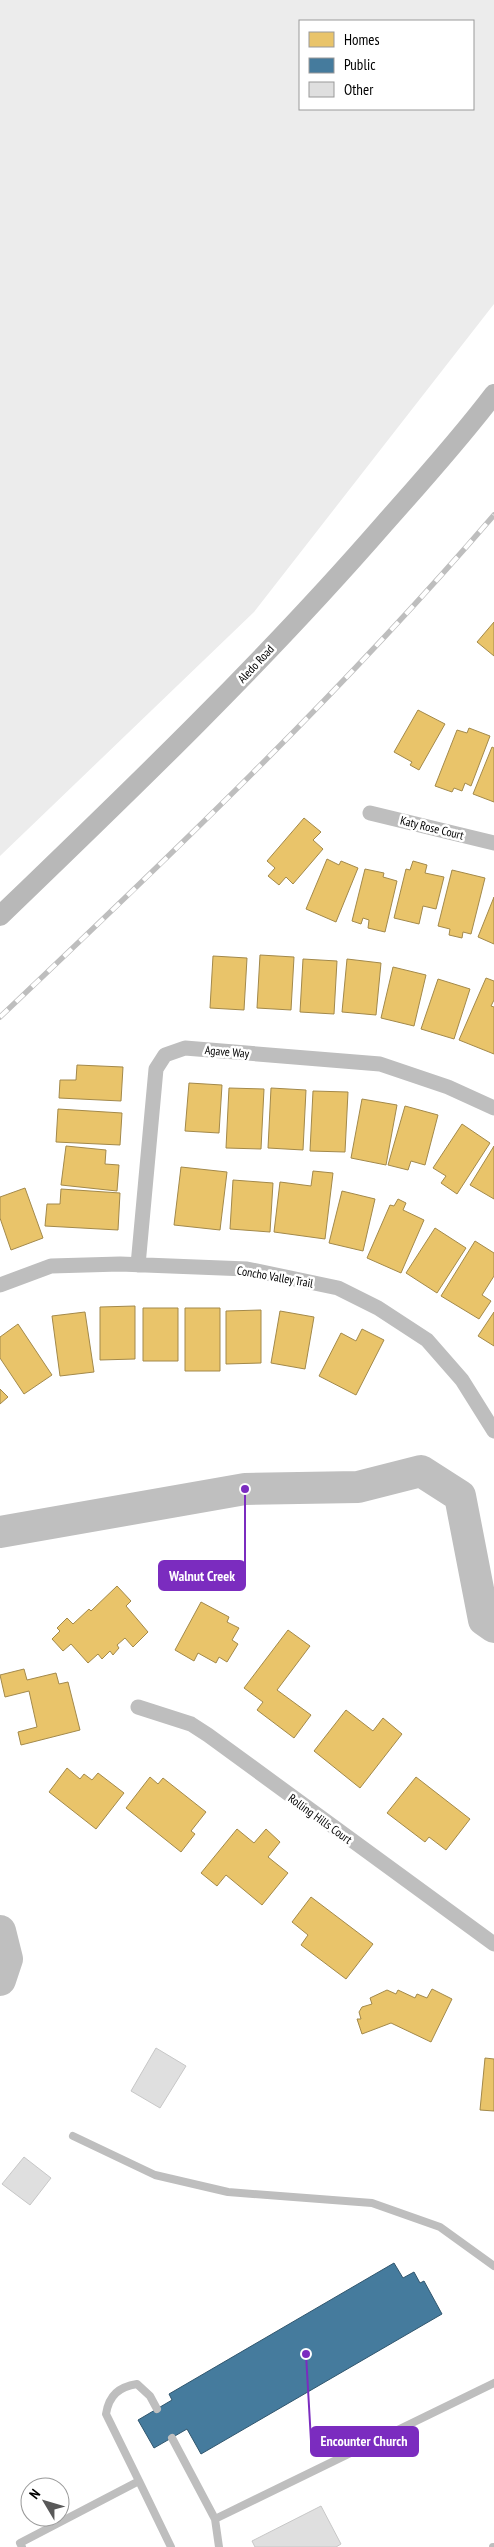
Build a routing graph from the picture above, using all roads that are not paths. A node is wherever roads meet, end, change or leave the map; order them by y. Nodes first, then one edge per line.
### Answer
1 (494, 394) edge
2 (370, 813) dead end
3 (494, 843) edge
4 (0, 916) edge
5 (494, 1108) edge
6 (138, 1265) junction
7 (0, 1285) edge
8 (494, 1431) edge
9 (138, 1707) dead end
10 (494, 1944) edge
11 (73, 2136) dead end
12 (494, 2266) edge
13 (494, 2383) edge
14 (157, 2409) dead end
15 (172, 2438) dead end
16 (139, 2481) junction
17 (215, 2519) junction
18 (22, 2547) edge
19 (171, 2547) edge
20 (220, 2547) edge

1 - 4 street, Aledo Road
2 - 3 street, Katy Rose Court
5 - 6 street, Agave Way
6 - 7 street, Concho Valley Trail
6 - 8 street, Concho Valley Trail
9 - 10 street, Rolling Hills Court
11 - 12 lane
13 - 17 lane
14 - 16 lane
15 - 17 lane
16 - 18 lane
16 - 19 lane
17 - 20 lane

